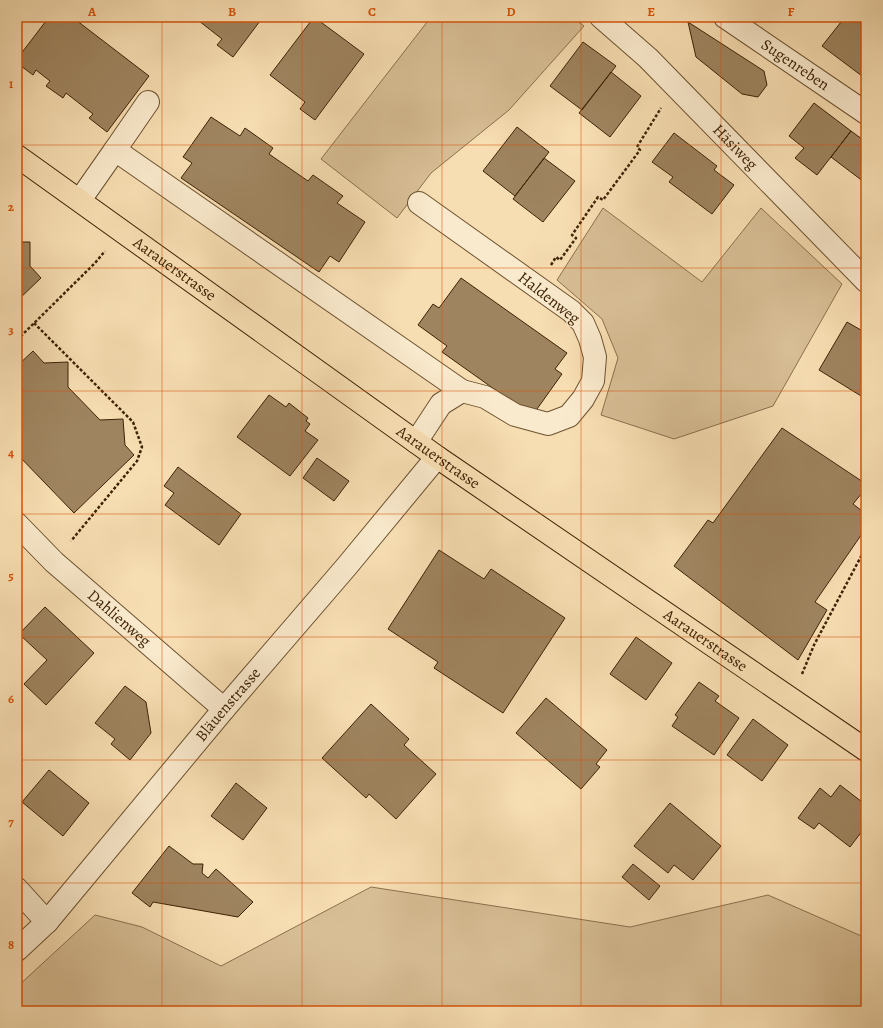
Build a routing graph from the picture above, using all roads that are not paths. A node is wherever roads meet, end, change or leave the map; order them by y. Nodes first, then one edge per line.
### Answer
1 (601, 17) edge
2 (725, 17) edge
3 (148, 102) dead end
4 (866, 113) edge
5 (115, 150) junction
6 (17, 156) edge
7 (80, 200) junction
8 (419, 203) dead end
9 (866, 281) edge
10 (462, 391) junction
11 (416, 442) junction
12 (437, 457) junction
13 (17, 524) edge
14 (224, 708) junction
15 (866, 750) edge
16 (17, 889) edge
17 (47, 922) junction
18 (17, 950) edge

1 - 9 street, Häsiweg
2 - 4 street, Sugenreben
3 - 5 street
5 - 7 street
5 - 10 street
6 - 7 main road, Aarauerstrasse
7 - 11 main road, Aarauerstrasse
8 - 10 street, Haldenweg
10 - 11 street
11 - 12 main road, Aarauerstrasse
12 - 14 street, Bläuenstrasse
12 - 15 main road, Aarauerstrasse
13 - 14 street, Dahlienweg
14 - 17 street, Bläuenstrasse
16 - 17 street
17 - 18 street, Bläuenstrasse

